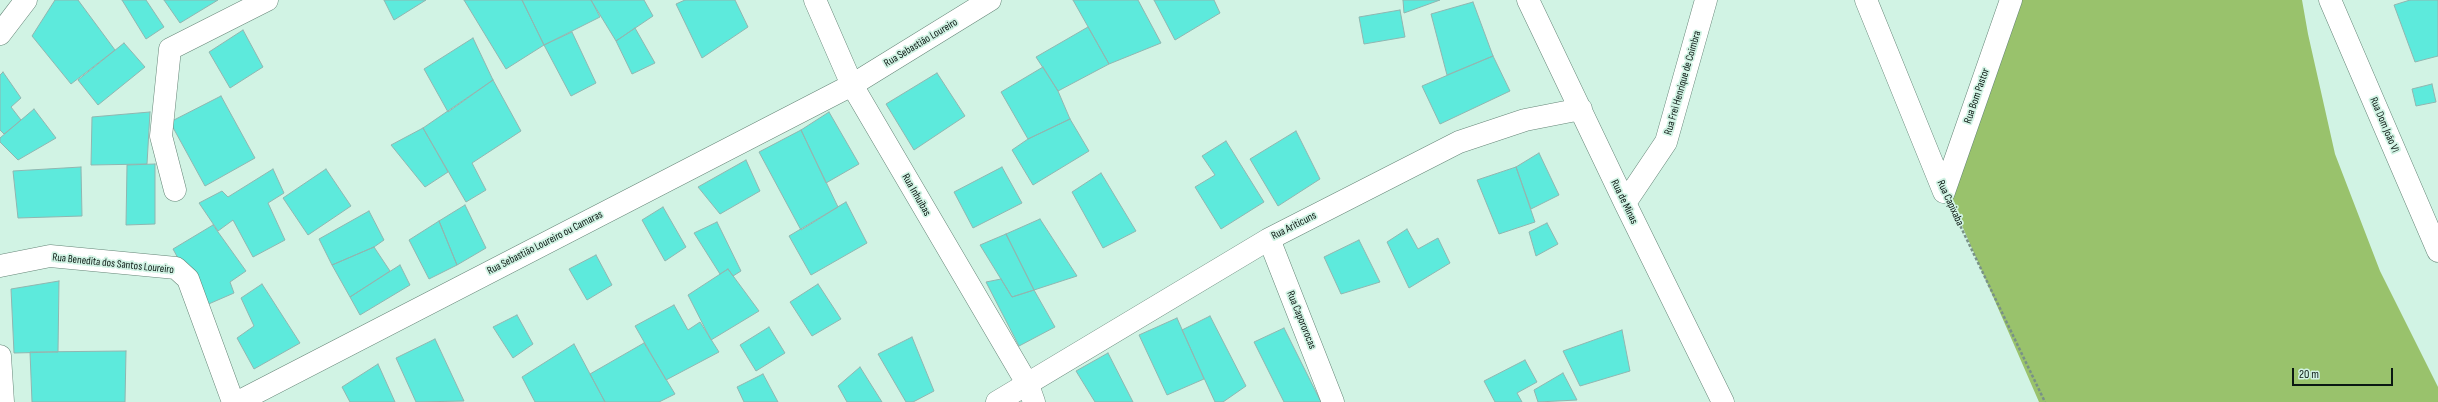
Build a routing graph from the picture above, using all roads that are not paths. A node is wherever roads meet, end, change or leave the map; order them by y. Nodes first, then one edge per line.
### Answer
1 (26, 0) edge
2 (267, 0) edge
3 (815, 0) edge
4 (990, 0) edge
5 (1528, 0) edge
6 (1706, 0) edge
7 (1866, 0) edge
8 (2011, 0) edge
9 (2330, 0) edge
10 (0, 34) edge
11 (852, 85) junction
12 (1580, 109) junction
13 (175, 190) dead end
14 (1944, 192) joint
15 (1625, 203) junction
16 (1269, 238) junction
17 (2438, 251) edge
18 (0, 266) edge
19 (0, 356) edge
20 (1031, 394) edge
21 (3, 402) edge
22 (233, 402) edge
23 (238, 402) edge
24 (997, 402) edge
25 (1333, 402) edge
26 (1723, 402) edge

1 - 10 street
2 - 13 street
3 - 11 street, Rua Inhuibas
4 - 11 street, Rua Sebastião Loureiro
5 - 12 street, Rua de Minas
6 - 15 street, Rua Frei Henrique de Coimbra
7 - 14 street, Rua Capixaba
8 - 14 street, Rua Bom Pastor
9 - 17 street, Rua Dom João VI
11 - 20 street, Rua Inhuibas
11 - 23 street, Rua Sebastião Loureiro ou Camaras
12 - 15 street, Rua de Minas
12 - 16 street, Rua Ariticuns
15 - 26 street, Rua de Minas
16 - 20 street, Rua Ariticuns
16 - 25 street, Rua Capororocas
18 - 22 street, Rua Benedita dos Santos Loureiro
19 - 21 street
20 - 24 street, Rua Ariticuns

